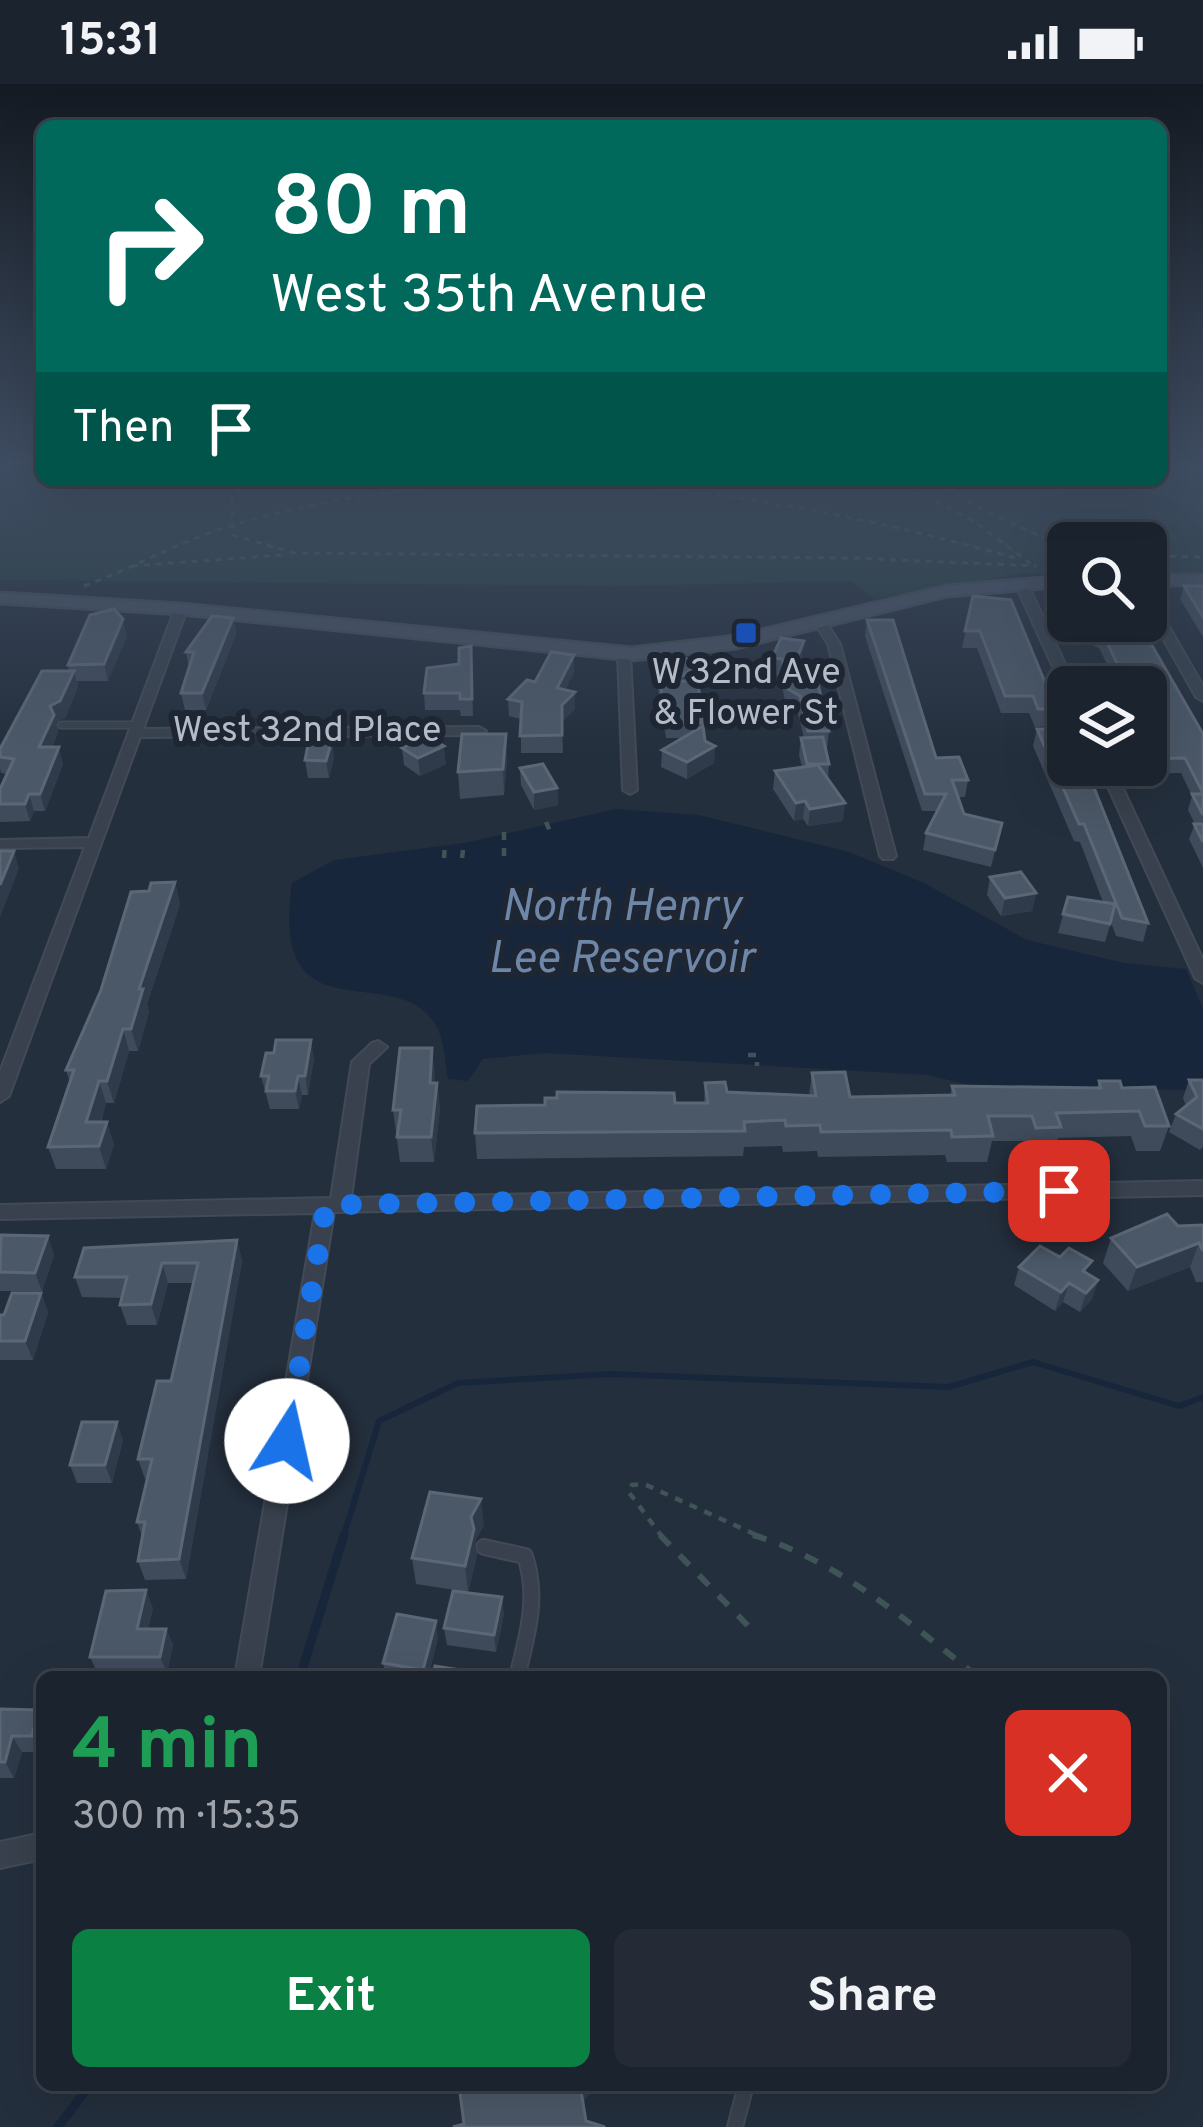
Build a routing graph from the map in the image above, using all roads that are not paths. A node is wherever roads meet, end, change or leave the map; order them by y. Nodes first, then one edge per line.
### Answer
1 (1167, 580) edge
2 (1203, 580) edge
3 (1047, 582) edge
4 (1022, 583) junction
5 (0, 598) edge
6 (182, 609) junction
7 (820, 622) junction
8 (1167, 634) edge
9 (624, 654) junction
10 (1060, 666) edge
11 (1203, 697) edge
12 (61, 725) dead end
13 (136, 729) junction
14 (479, 731) edge
15 (1115, 786) edge
16 (630, 790) dead end
17 (94, 842) junction
18 (0, 844) edge
19 (888, 856) dead end
20 (1203, 978) edge
21 (378, 1047) dead end
22 (0, 1096) edge
23 (1203, 1188) edge
24 (333, 1205) junction
25 (0, 1212) edge
26 (484, 1546) dead end
27 (248, 1671) edge
28 (518, 1671) edge
29 (36, 1847) edge
30 (0, 1856) edge
31 (744, 2091) edge
32 (735, 2127) edge

1 - 2 street
3 - 4 street
4 - 7 street
4 - 10 street
5 - 6 street
6 - 9 street
6 - 13 street
7 - 9 street
7 - 19 street
8 - 11 street
9 - 16 street
12 - 13 lane
13 - 14 street, West 32nd Place
13 - 17 street
15 - 20 street
17 - 18 street
17 - 22 street
21 - 24 street
23 - 24 street
24 - 25 street
24 - 27 street
26 - 28 lane
29 - 30 street
31 - 32 lane

